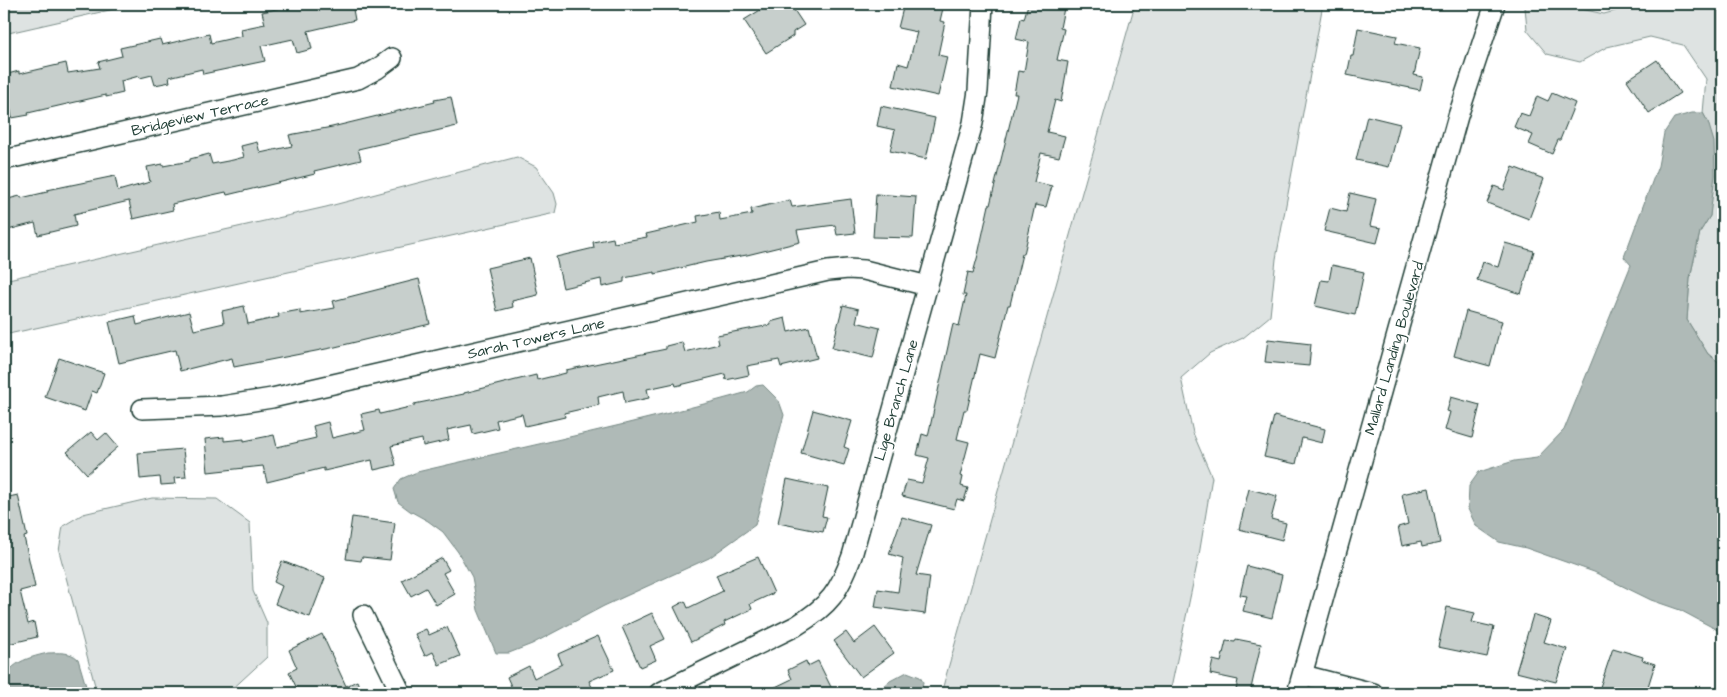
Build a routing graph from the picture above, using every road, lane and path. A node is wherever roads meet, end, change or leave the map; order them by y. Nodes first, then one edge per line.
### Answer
1 (982, 4) edge
2 (1494, 4) edge
3 (392, 58) dead end
4 (4, 160) edge
5 (928, 286) junction
6 (142, 409) dead end
7 (363, 615) dead end
8 (1304, 675) junction
9 (401, 693) edge
10 (659, 693) edge
11 (1297, 693) edge
12 (1373, 693) edge

1 - 5 street, Lige Branch Lane
2 - 8 street, Mallard Landing Boulevard
3 - 4 street, Bridgeview Terrace
5 - 6 street, Sarah Towers Lane
5 - 10 street, Lige Branch Lane
7 - 9 street
8 - 11 street, Mallard Landing Boulevard
8 - 12 street

